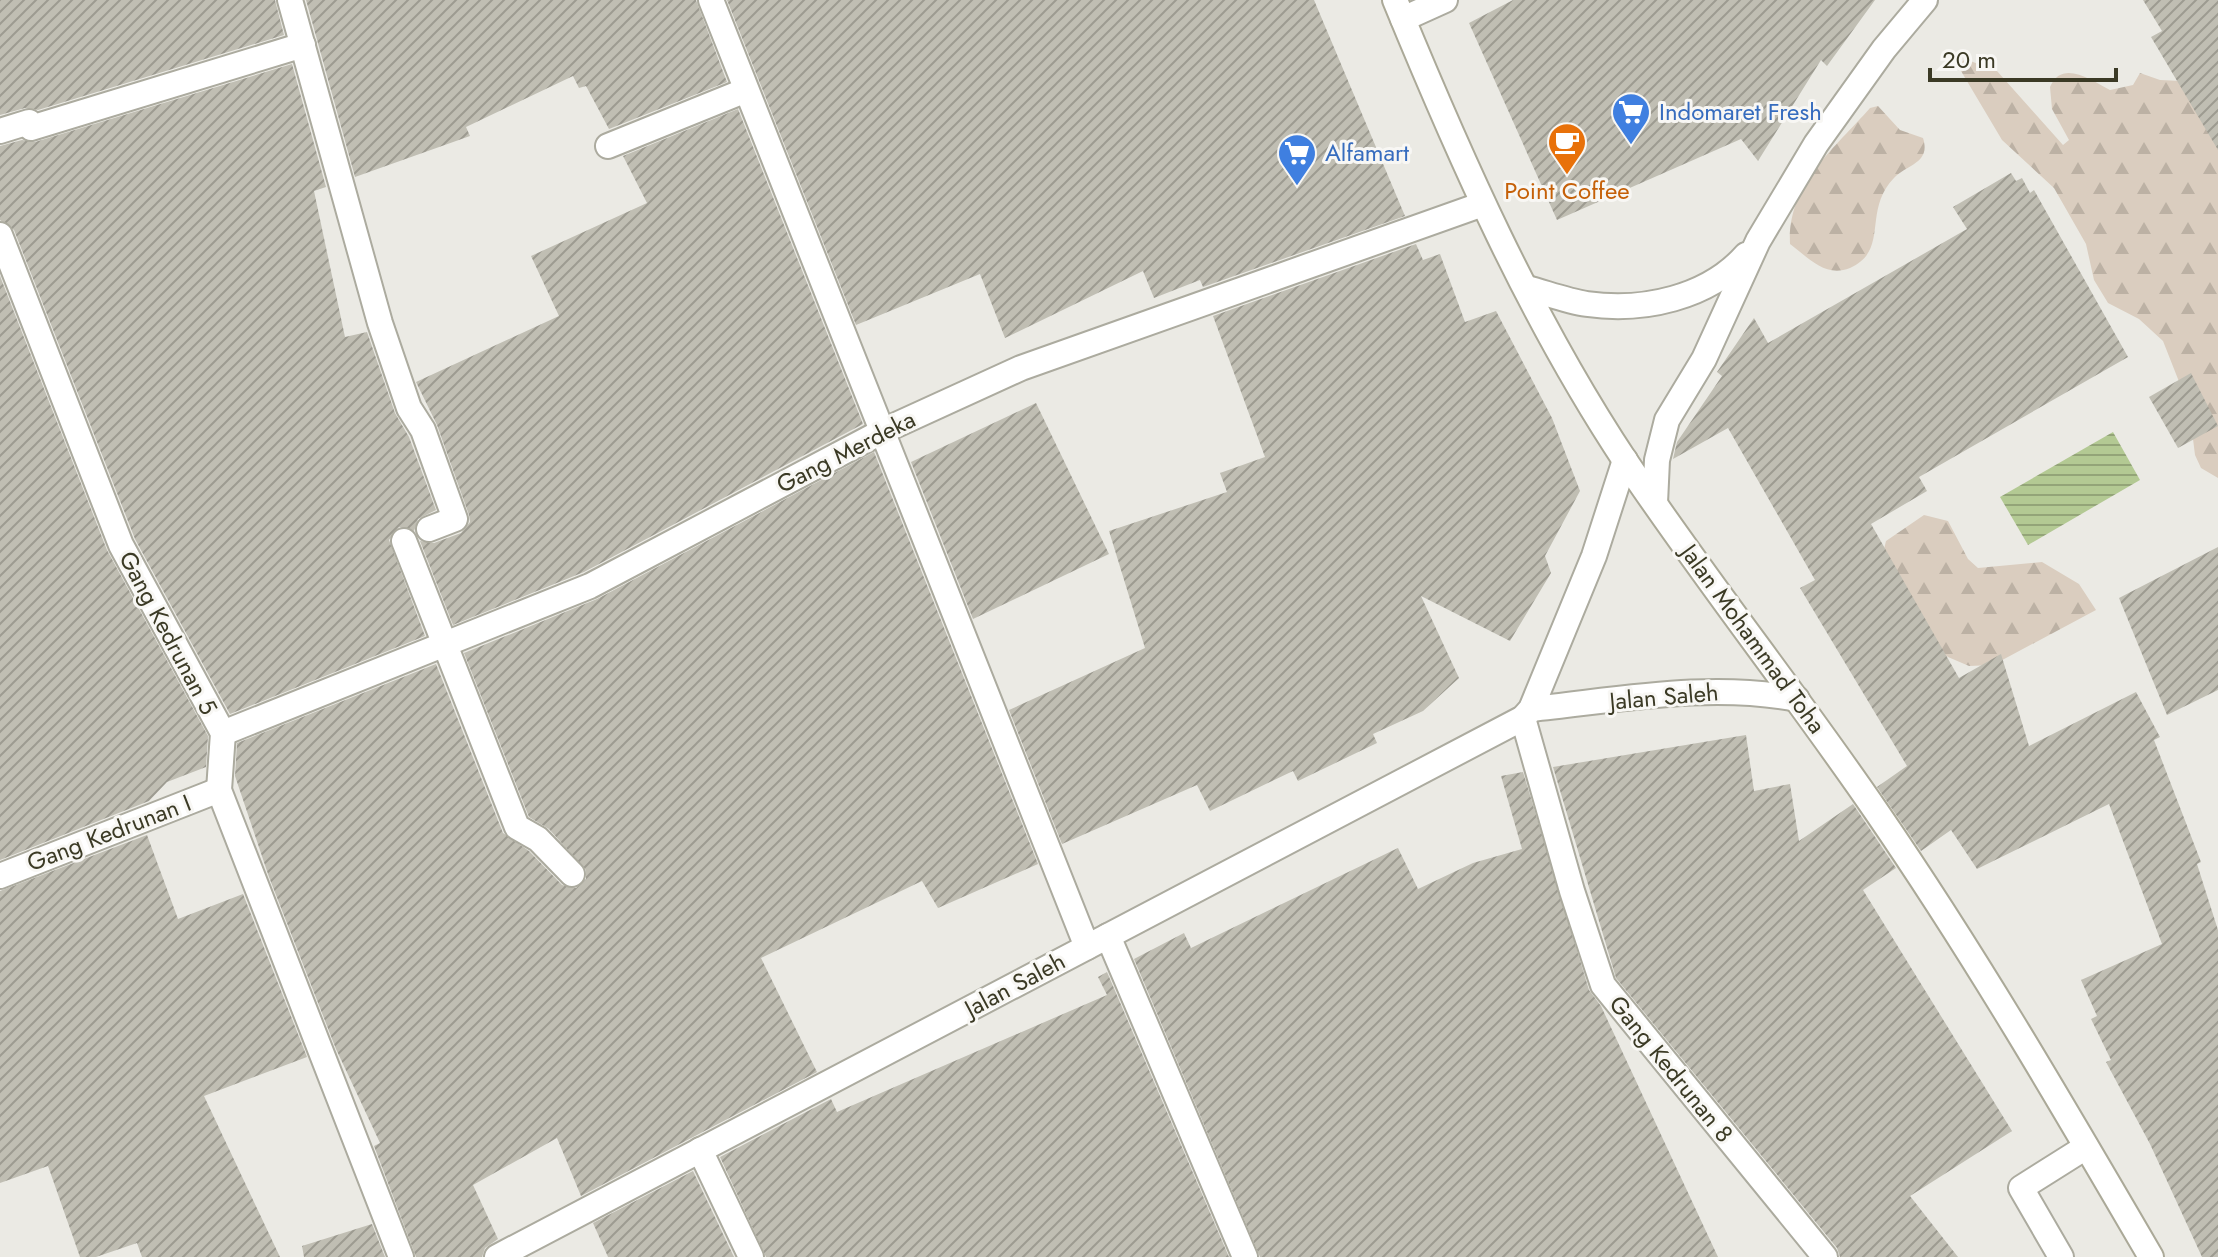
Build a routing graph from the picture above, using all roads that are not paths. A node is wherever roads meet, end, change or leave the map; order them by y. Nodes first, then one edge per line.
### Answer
1 (290, 0) edge
2 (711, 0) edge
3 (1445, 0) edge
4 (1925, 0) edge
5 (1399, 10) edge
6 (303, 45) junction
7 (744, 91) junction
8 (0, 131) edge
9 (608, 146) dead end
10 (1483, 204) junction
11 (0, 235) edge
12 (1758, 241) junction
13 (1527, 288) junction
14 (883, 431) junction
15 (1625, 460) junction
16 (1655, 503) junction
17 (429, 529) dead end
18 (404, 541) dead end
19 (442, 645) junction
20 (1797, 699) junction
21 (1527, 713) junction
22 (223, 733) junction
23 (219, 790) junction
24 (572, 874) dead end
25 (0, 876) edge
26 (1098, 941) junction
27 (2086, 1147) junction
28 (700, 1150) junction
29 (401, 1257) edge
30 (497, 1257) edge
31 (751, 1257) edge
32 (1245, 1257) edge
33 (1825, 1257) edge
34 (2061, 1257) edge
35 (2151, 1257) edge

1 - 6 street
2 - 7 street
3 - 5 street
4 - 12 street
5 - 10 street, Jalan Mohammad Toha
6 - 8 street
6 - 17 street
7 - 9 street
7 - 14 street
10 - 13 street, Jalan Mohammad Toha
10 - 14 street, Gang Merdeka
11 - 22 street, Gang Kedrunan 5
12 - 13 street
12 - 16 street
13 - 15 street, Jalan Mohammad Toha
14 - 19 street, Gang Merdeka
14 - 26 street
15 - 16 street, Jalan Mohammad Toha
15 - 21 street
16 - 20 street, Jalan Mohammad Toha
18 - 19 street
19 - 22 street, Gang Merdeka
19 - 24 street
20 - 21 street, Jalan Saleh
20 - 27 street, Jalan Mohammad Toha
21 - 26 street, Jalan Saleh
21 - 33 street, Gang Kedrunan 8
22 - 23 street, Gang Kedrunan 5
23 - 25 street, Gang Kedrunan I
23 - 29 street, Gang Kedrunan 5
26 - 28 street, Jalan Saleh
26 - 32 street
27 - 34 street
27 - 35 street, Jalan Mohammad Toha
28 - 30 street, Jalan Saleh
28 - 31 street

